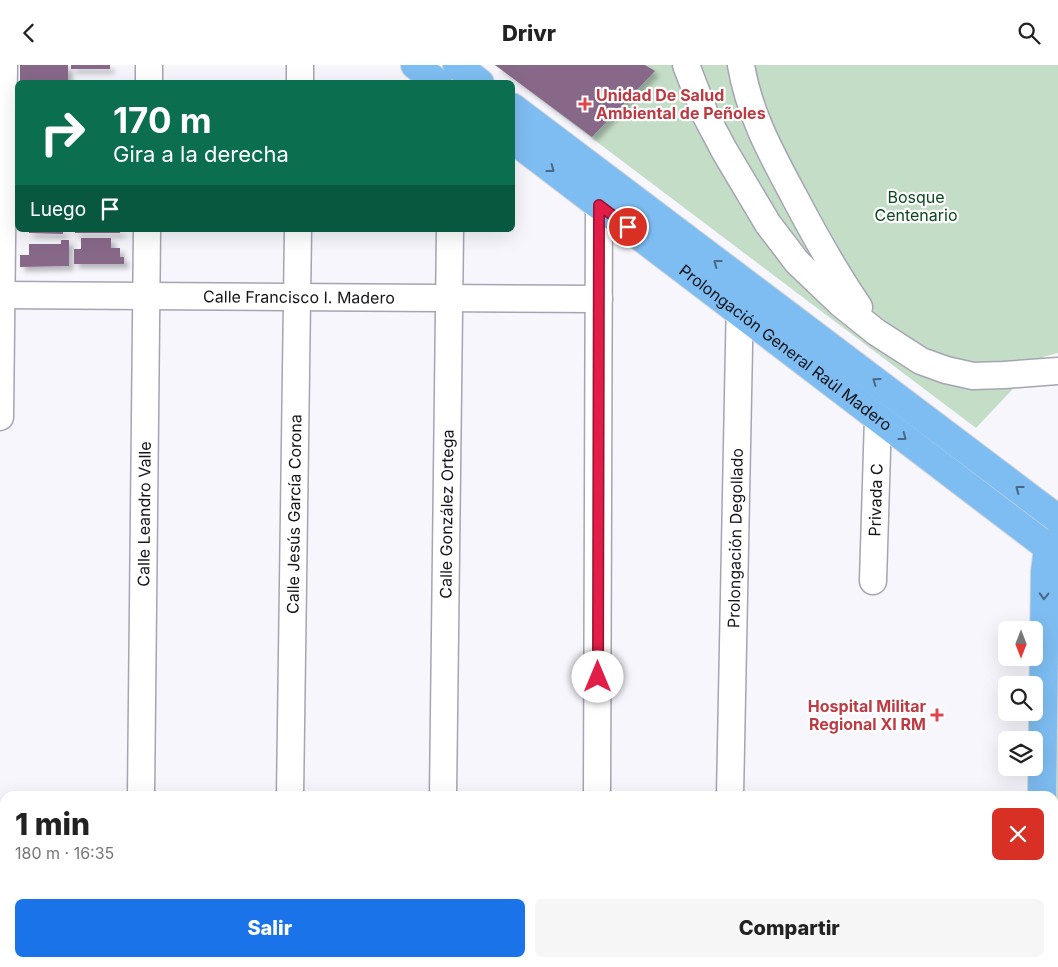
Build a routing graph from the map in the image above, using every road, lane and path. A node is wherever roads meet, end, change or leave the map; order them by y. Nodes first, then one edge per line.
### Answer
1 (4, 65) edge
2 (149, 65) edge
3 (300, 65) edge
4 (415, 65) edge
5 (457, 65) edge
6 (686, 65) edge
7 (741, 65) edge
8 (149, 80) edge
9 (300, 80) edge
10 (434, 80) edge
11 (476, 80) edge
12 (515, 109) edge
13 (515, 141) edge
14 (599, 205) junction
15 (147, 232) edge
16 (298, 232) edge
17 (450, 232) edge
18 (739, 280) junction
19 (1, 295) edge
20 (147, 296) junction
21 (297, 297) junction
22 (449, 298) junction
23 (599, 299) junction
24 (740, 313) junction
25 (876, 332) junction
26 (1058, 371) edge
27 (0, 417) edge
28 (878, 418) junction
29 (1058, 519) edge
30 (1055, 547) edge
31 (873, 581) dead end
32 (141, 791) edge
33 (290, 791) edge
34 (443, 791) edge
35 (597, 791) edge
36 (730, 791) edge
37 (1042, 791) edge

1 - 19 street
2 - 8 street
3 - 9 street
4 - 10 main road
5 - 11 main road
6 - 25 street
7 - 25 street
18 -> 12 main road, Prolongación General Raúl Madero
13 -> 14 main road, Prolongación General Raúl Madero
14 - 23 street
14 - 24 main road, Prolongación General Raúl Madero
15 - 20 street, Calle Leandro Valle
16 - 21 street, Calle Jesús García Corona
17 - 22 street, Calle González Ortega
18 - 24 street, Prolongación Degollado
29 -> 18 main road, Prolongación General Raúl Madero
19 - 20 street, Calle Francisco I. Madero
19 - 27 street
20 - 21 street, Calle Francisco I. Madero
20 - 32 street, Calle Leandro Valle
21 - 22 street, Calle Francisco I. Madero
21 - 33 street, Calle Jesús García Corona
22 - 23 street, Calle Francisco I. Madero
22 - 34 street, Calle González Ortega
23 - 35 street
24 - 28 main road, Prolongación General Raúl Madero
24 - 36 street, Prolongación Degollado
25 - 26 street
28 -> 30 main road, Prolongación General Raúl Madero
28 - 31 street, Privada C
30 -> 37 main road

